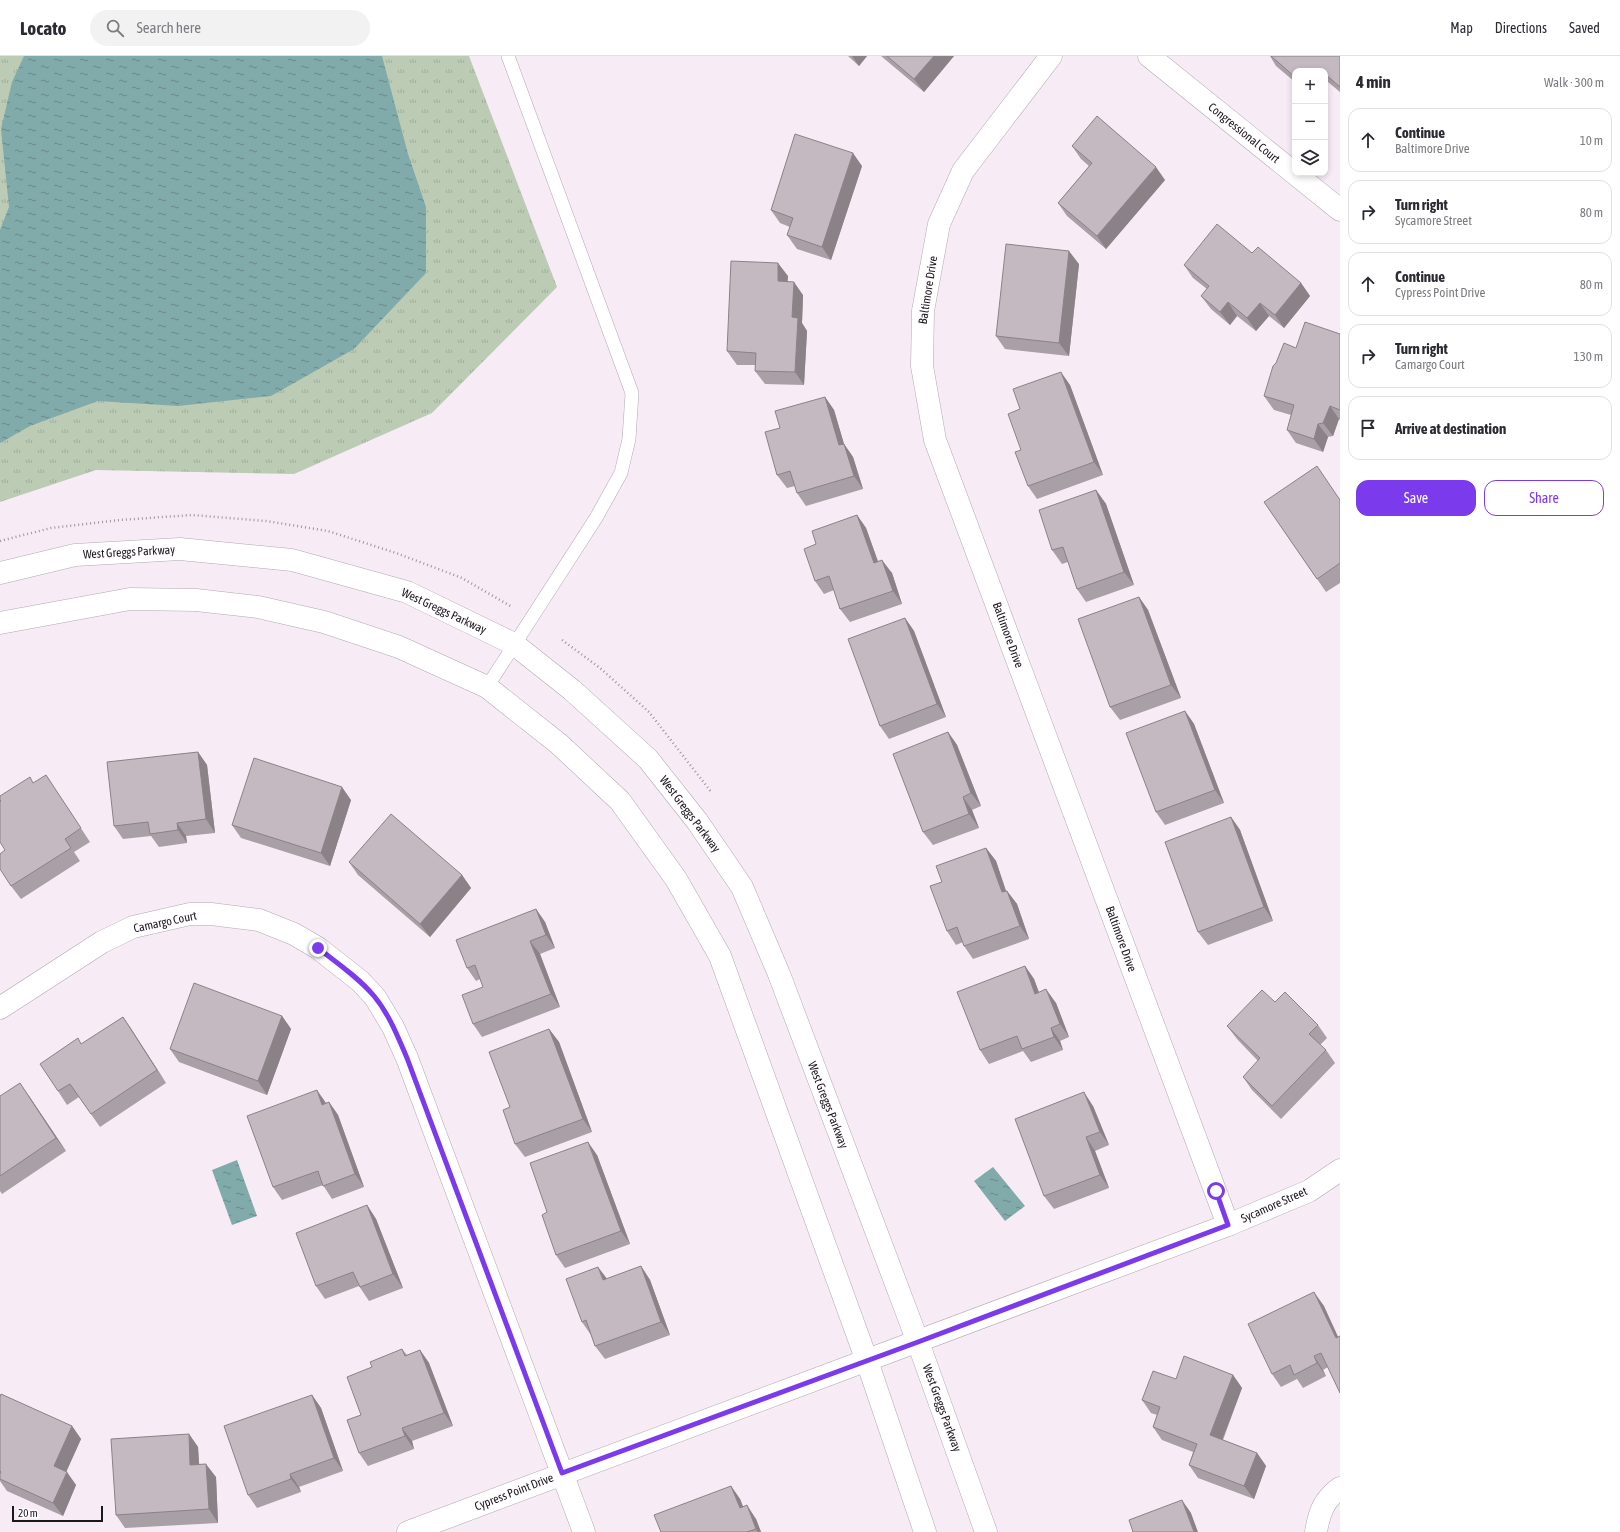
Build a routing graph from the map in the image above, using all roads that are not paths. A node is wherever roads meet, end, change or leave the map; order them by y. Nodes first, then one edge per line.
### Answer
1 (508, 56) edge
2 (1051, 56) edge
3 (1149, 56) edge
4 (1340, 210) edge
5 (0, 573) edge
6 (0, 623) edge
7 (514, 644) junction
8 (487, 687) junction
9 (0, 1008) edge
10 (1340, 1170) edge
11 (1228, 1225) junction
12 (918, 1342) junction
13 (891, 1352) joint
14 (867, 1361) junction
15 (562, 1473) junction
16 (1340, 1488) edge
17 (408, 1532) edge
18 (584, 1532) edge
19 (925, 1532) edge
20 (986, 1532) edge
21 (1316, 1532) edge

1 - 7 lane
2 - 11 street, Baltimore Drive
3 - 4 street, Congressional Court
5 - 7 street, West Greggs Parkway
6 - 8 street
7 - 8 lane
7 - 12 street, West Greggs Parkway
8 - 14 street
9 - 15 street, Camargo Court
10 - 11 street, Sycamore Street
11 - 12 street, Sycamore Street
12 - 13 street, Sycamore Street
12 - 20 street, West Greggs Parkway
13 - 14 street, Cypress Point Drive
14 - 15 street, Cypress Point Drive
14 - 19 street
15 - 17 street, Cypress Point Drive
15 - 18 street, Camargo Court
16 - 21 street

